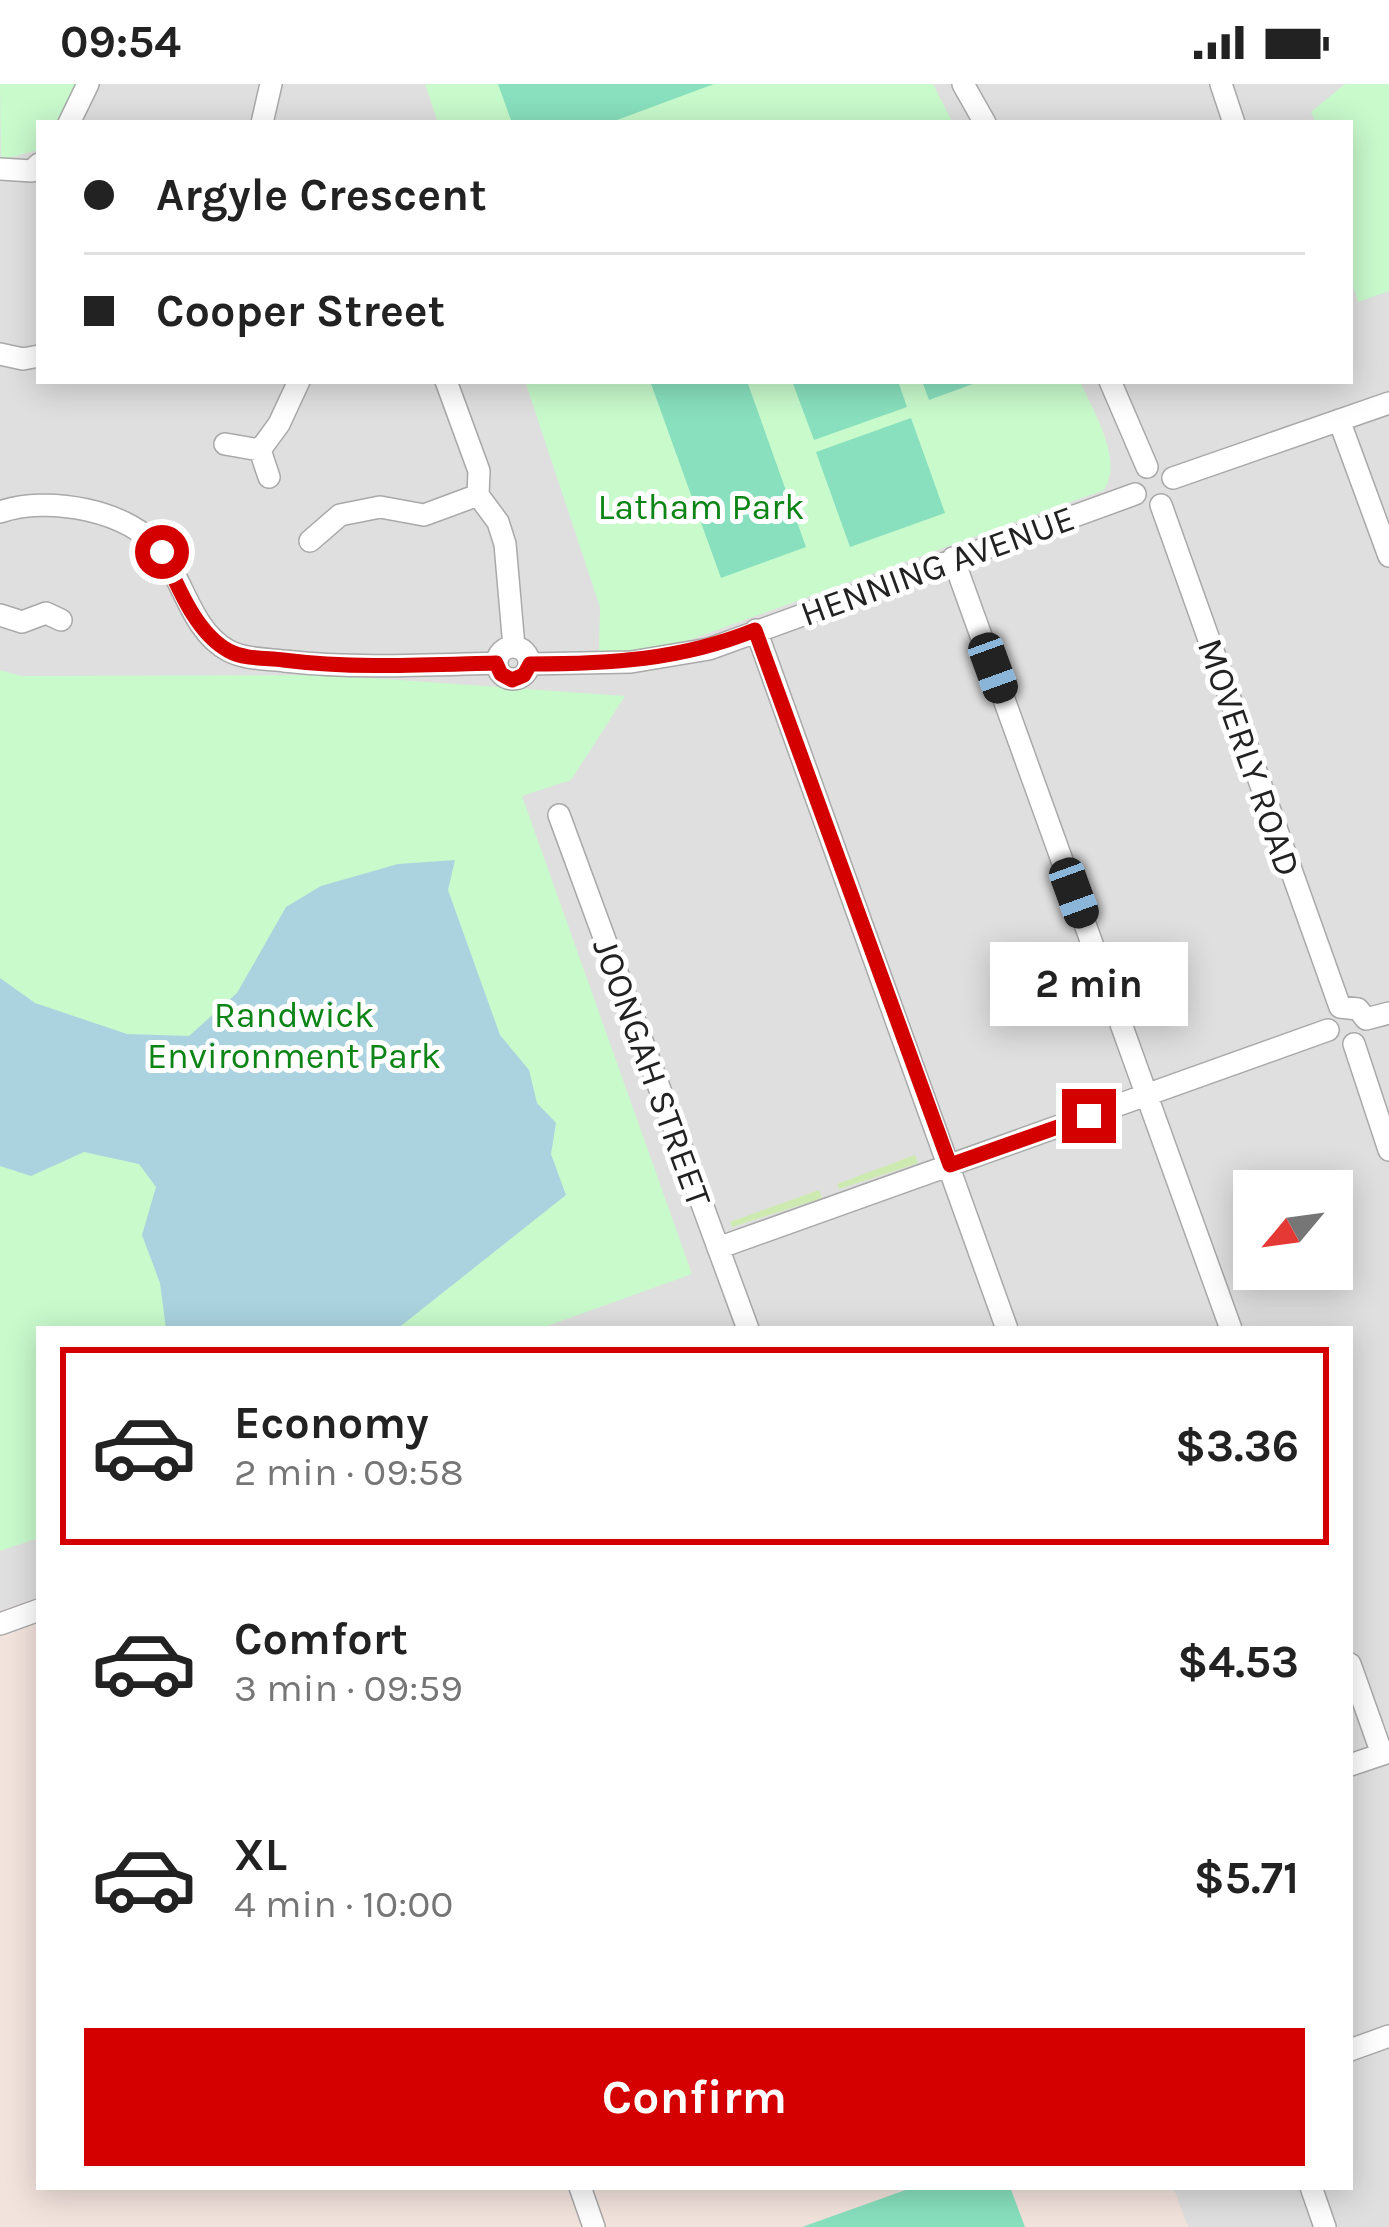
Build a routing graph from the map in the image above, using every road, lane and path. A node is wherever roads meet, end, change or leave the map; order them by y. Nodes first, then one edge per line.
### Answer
1 (88, 84) edge
2 (271, 84) edge
3 (963, 84) edge
4 (1221, 84) edge
5 (70, 120) edge
6 (263, 120) edge
7 (983, 120) edge
8 (1233, 120) edge
9 (0, 169) edge
10 (36, 175) edge
11 (0, 354) edge
12 (36, 356) edge
13 (297, 384) edge
14 (447, 384) edge
15 (1111, 384) edge
16 (1389, 403) edge
17 (1339, 420) junction
18 (224, 445) dead end
19 (260, 450) junction
20 (1148, 466) junction
21 (269, 477) dead end
22 (1173, 478) junction
23 (478, 494) junction
24 (1135, 494) junction
25 (1161, 505) junction
26 (0, 512) edge
27 (310, 541) dead end
28 (1389, 556) edge
29 (953, 558) junction
30 (52, 609) dead end
31 (0, 616) edge
32 (755, 630) junction
33 (514, 647) junction
34 (496, 663) junction
35 (530, 664) junction
36 (559, 814) dead end
37 (1340, 1007) junction
38 (1389, 1013) edge
39 (1366, 1019) junction
40 (1328, 1030) junction
41 (1354, 1044) junction
42 (1147, 1095) junction
43 (1389, 1150) edge
44 (950, 1165) junction
45 (718, 1248) junction
46 (747, 1326) edge
47 (1006, 1326) edge
48 (1230, 1326) edge
49 (36, 1611) edge
50 (0, 1624) edge
51 (1353, 1671) edge
52 (1386, 1753) edge
53 (1353, 1765) edge
54 (1389, 2036) edge
55 (1353, 2049) edge
56 (581, 2190) edge
57 (1312, 2190) edge
58 (594, 2227) edge
59 (1325, 2227) edge

1 - 5 street
2 - 6 street
3 - 7 street
4 - 8 street
9 - 10 street
11 - 12 street
13 - 19 street
14 - 23 street
15 - 20 street
16 - 17 street
17 - 22 street
17 - 28 street
18 - 19 street
19 - 21 street
20 - 22 street
20 - 24 street
22 - 25 street
23 - 27 street
23 - 33 street
24 - 25 street
24 - 29 street, HENNING AVENUE
25 - 37 street, MOVERLY ROAD
26 - 34 street
29 - 32 street, HENNING AVENUE
29 - 42 street
30 - 31 street
32 - 35 street, HENNING AVENUE
32 - 44 street
33 - 34 street
33 - 35 street
34 - 35 street
36 - 45 street, JOONGAH STREET
37 - 39 street
37 - 40 street
38 - 39 street
39 - 41 street
40 - 41 street
40 - 42 street
41 - 43 street
42 - 44 street
42 - 48 street
44 - 45 street
44 - 47 street
45 - 46 street, JOONGAH STREET
49 - 50 street
51 - 52 street
52 - 53 street
54 - 55 street
56 - 58 street
57 - 59 street

